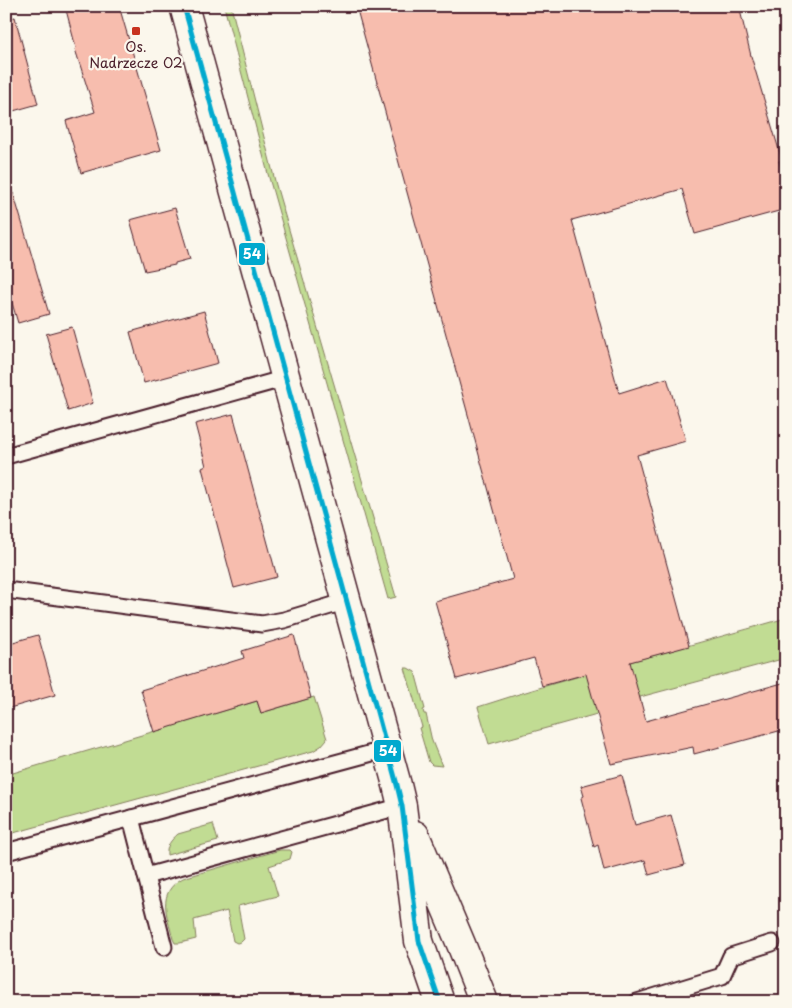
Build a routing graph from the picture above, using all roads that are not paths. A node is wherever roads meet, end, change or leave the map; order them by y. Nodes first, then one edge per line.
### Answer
1 (184, 6) edge
2 (286, 378) junction
3 (6, 456) edge
4 (6, 590) edge
5 (347, 601) junction
6 (387, 749) junction
7 (402, 806) junction
8 (131, 818) junction
9 (6, 852) edge
10 (146, 876) junction
11 (772, 943) dead end
12 (164, 947) dead end
13 (440, 1002) edge
14 (484, 1002) edge
15 (637, 1002) edge

1 - 2 main road
2 - 3 lane
2 - 5 main road
4 - 5 lane
5 - 6 main road
6 - 7 main road
6 - 8 lane
7 - 10 lane
7 - 13 main road
7 - 14 main road
8 - 9 lane
8 - 10 lane
10 - 12 lane
11 - 15 lane

